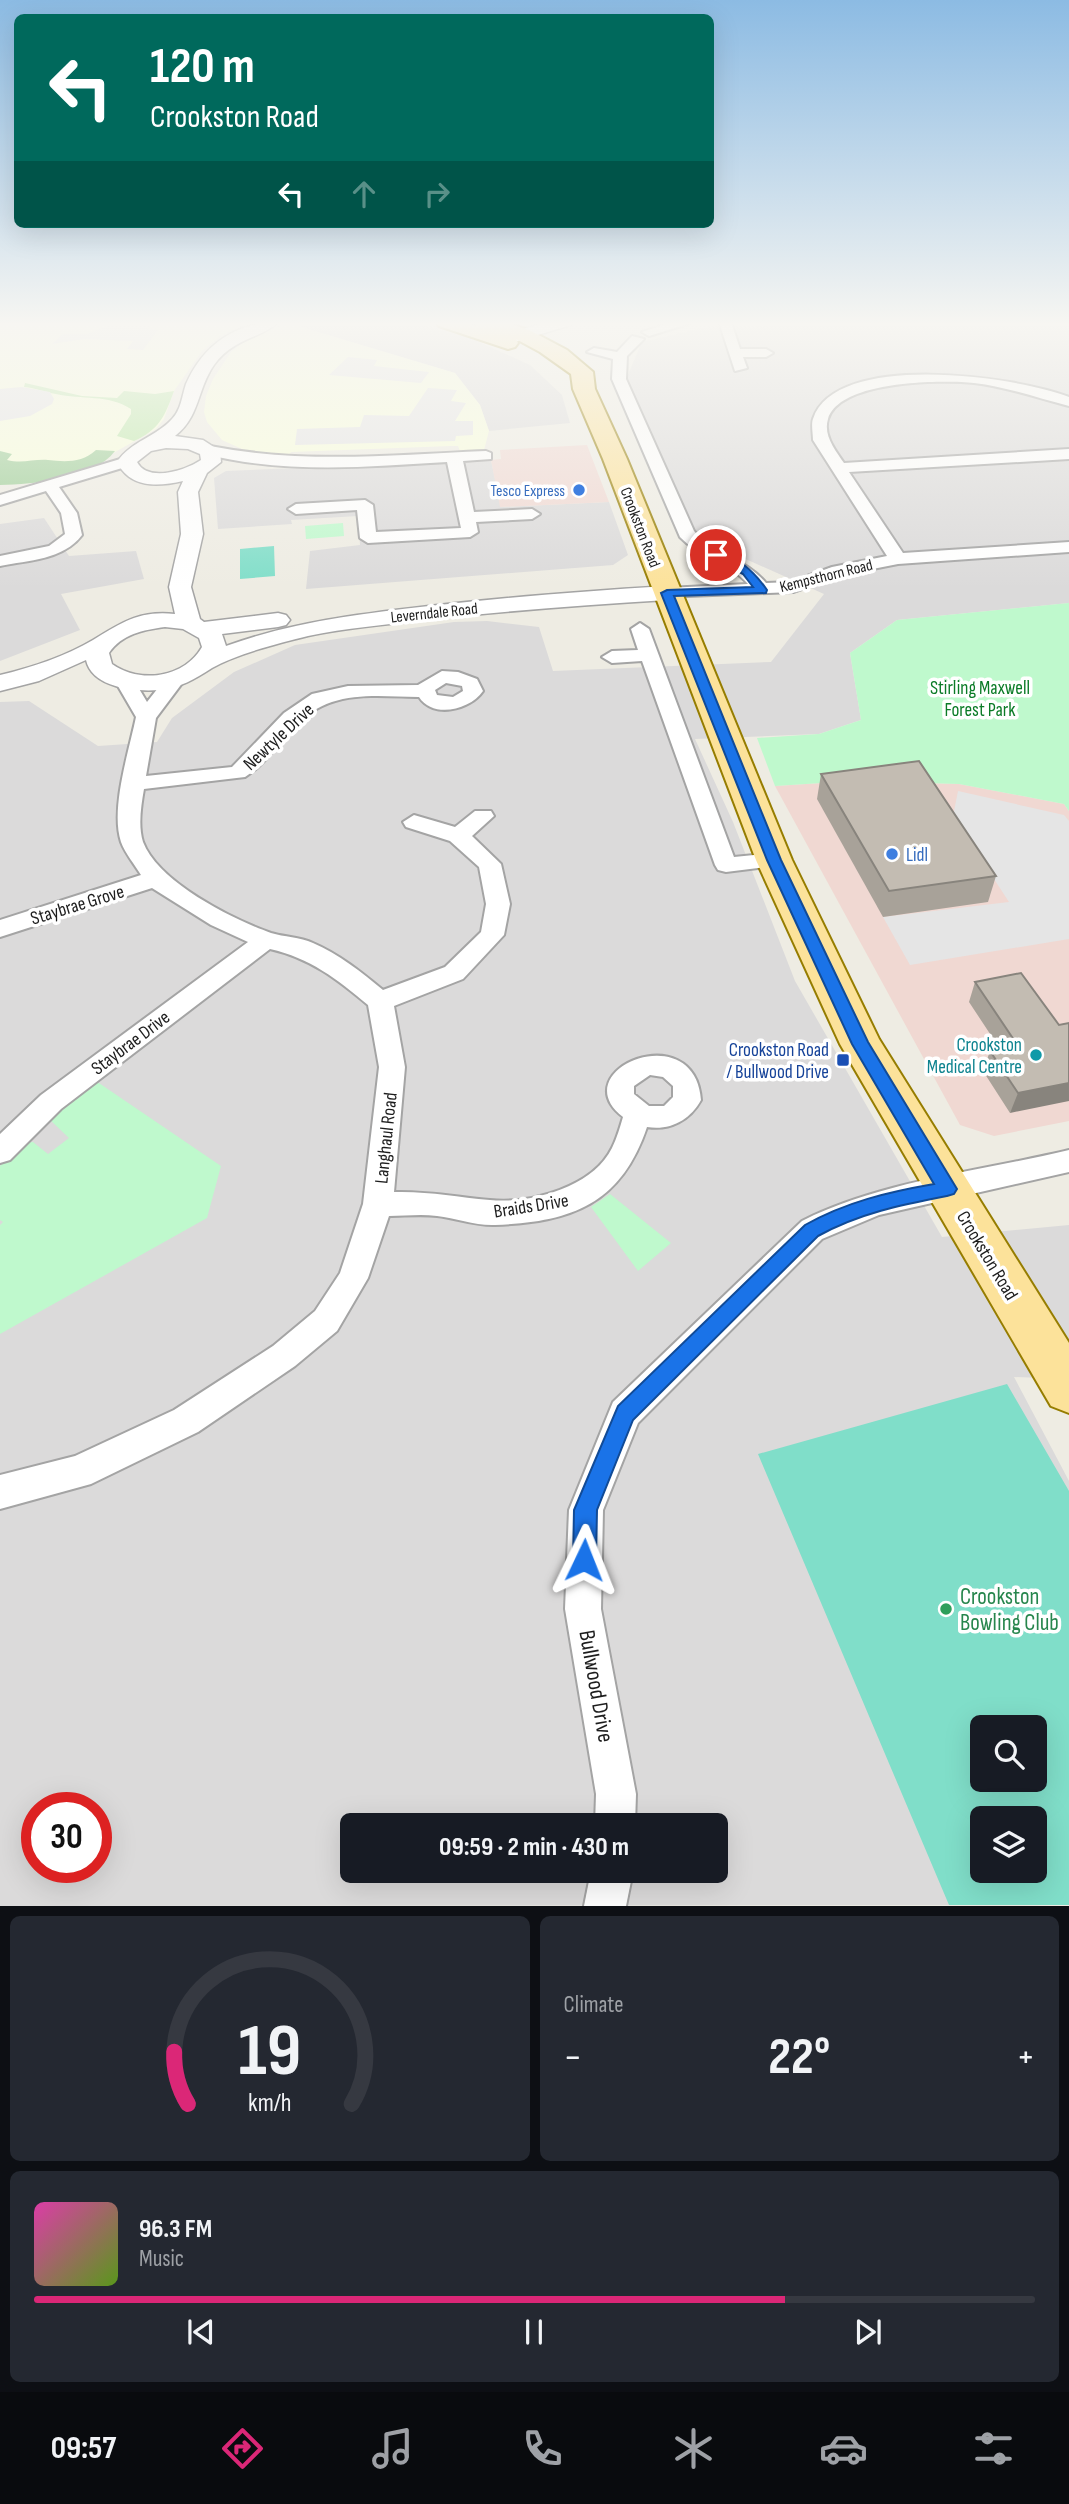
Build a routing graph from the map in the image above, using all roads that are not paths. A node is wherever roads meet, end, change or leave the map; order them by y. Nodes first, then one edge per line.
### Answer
1 (186, 411) edge
2 (593, 411) edge
3 (632, 411) edge
4 (823, 411) edge
5 (182, 420) junction
6 (150, 445) junction
7 (1069, 454) edge
8 (486, 456) dead end
9 (454, 457) junction
10 (203, 459) junction
11 (838, 468) junction
12 (133, 469) junction
13 (165, 478) junction
14 (50, 486) junction
15 (188, 492) junction
16 (0, 500) edge
17 (296, 509) dead end
18 (533, 514) dead end
19 (467, 517) junction
20 (1069, 547) edge
21 (898, 559) junction
22 (0, 561) edge
23 (664, 586) junction
24 (180, 587) junction
25 (762, 590) junction
26 (139, 624) junction
27 (196, 626) junction
28 (640, 629) dead end
29 (101, 645) junction
30 (650, 655) junction
31 (612, 657) dead end
32 (206, 662) junction
33 (30, 676) junction
34 (116, 677) junction
35 (176, 678) junction
36 (0, 683) edge
37 (425, 691) dead end
38 (146, 717) junction
39 (132, 784) junction
40 (483, 816) dead end
41 (414, 822) dead end
42 (458, 836) junction
43 (774, 860) junction
44 (155, 879) junction
45 (0, 929) edge
46 (266, 940) junction
47 (380, 1001) junction
48 (638, 1114) dead end
49 (0, 1152) edge
50 (1069, 1161) edge
51 (947, 1189) junction
52 (378, 1204) junction
53 (1069, 1389) edge
54 (0, 1492) edge
55 (615, 1813) edge
56 (610, 1883) edge
57 (605, 1906) edge

1 - 5 street
2 - 23 main road, Crookston Road
3 - 25 street
4 - 11 street
5 - 6 street
5 - 10 street
6 - 10 street
6 - 12 street
7 - 11 street
8 - 9 street
9 - 10 street
9 - 19 street
10 - 13 street
10 - 15 street
11 - 21 street
12 - 13 street
12 - 14 street
13 - 15 street
14 - 16 street
14 - 22 street
15 - 24 street
17 - 19 street
18 - 19 street
20 - 21 street, Kempsthorn Road
21 - 25 street, Kempsthorn Road
23 - 25 street, Kempsthorn Road
23 - 27 street, Leverndale Road
23 - 32 street, Leverndale Road
23 - 43 main road, Crookston Road
24 - 26 street
24 - 27 street
26 - 27 street, Leverndale Road
26 - 29 street
27 - 32 street
28 - 30 street
29 - 33 street
29 - 34 street
30 - 31 street
30 - 43 street
32 - 35 street, Leverndale Road
33 - 34 street
33 - 36 street
34 - 35 street
34 - 38 street
35 - 38 street
37 - 39 street, Newtyle Drive
38 - 39 street
39 - 44 street
40 - 42 street
41 - 42 street
42 - 47 street
43 - 51 main road, Crookston Road
44 - 45 street, Staybrae Grove
44 - 46 street
46 - 47 street
46 - 49 street, Staybrae Drive
47 - 52 street, Langhaul Road
48 - 52 street, Braids Drive
50 - 51 street, Bullwood Drive
51 - 53 main road, Crookston Road
51 - 55 street, Bullwood Drive
52 - 54 street, Langhaul Road
56 - 57 street

